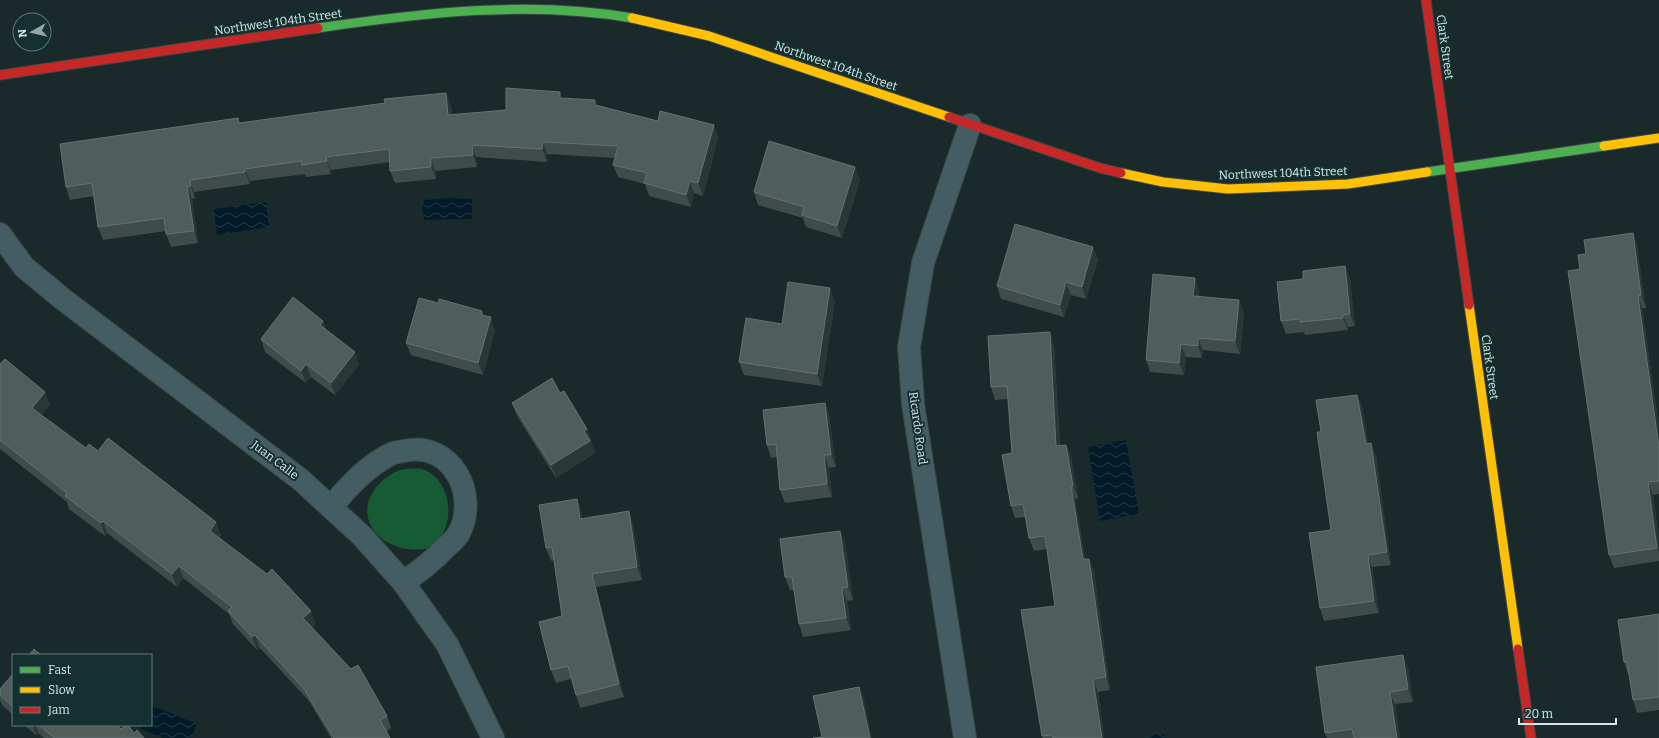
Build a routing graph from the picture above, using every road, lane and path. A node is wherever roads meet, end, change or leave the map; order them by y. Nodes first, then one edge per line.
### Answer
1 (1426, 0) edge
2 (556, 4) edge
3 (0, 75) edge
4 (970, 125) junction
5 (1659, 138) edge
6 (1450, 169) junction
7 (0, 234) edge
8 (331, 507) junction
9 (403, 582) junction
10 (493, 738) edge
11 (964, 738) edge
12 (1530, 738) edge

1 - 6 street, Clark Street
2 - 3 street, Northwest 104th Street
2 - 4 street, Northwest 104th Street
4 - 6 street, Northwest 104th Street
4 - 11 street, Ricardo Road
5 - 6 street, Northwest 104th Street
6 - 12 street, Clark Street
7 - 8 street, Juan Calle
8 - 9 street, Juan Calle
8 - 9 street
9 - 10 street, Juan Calle

